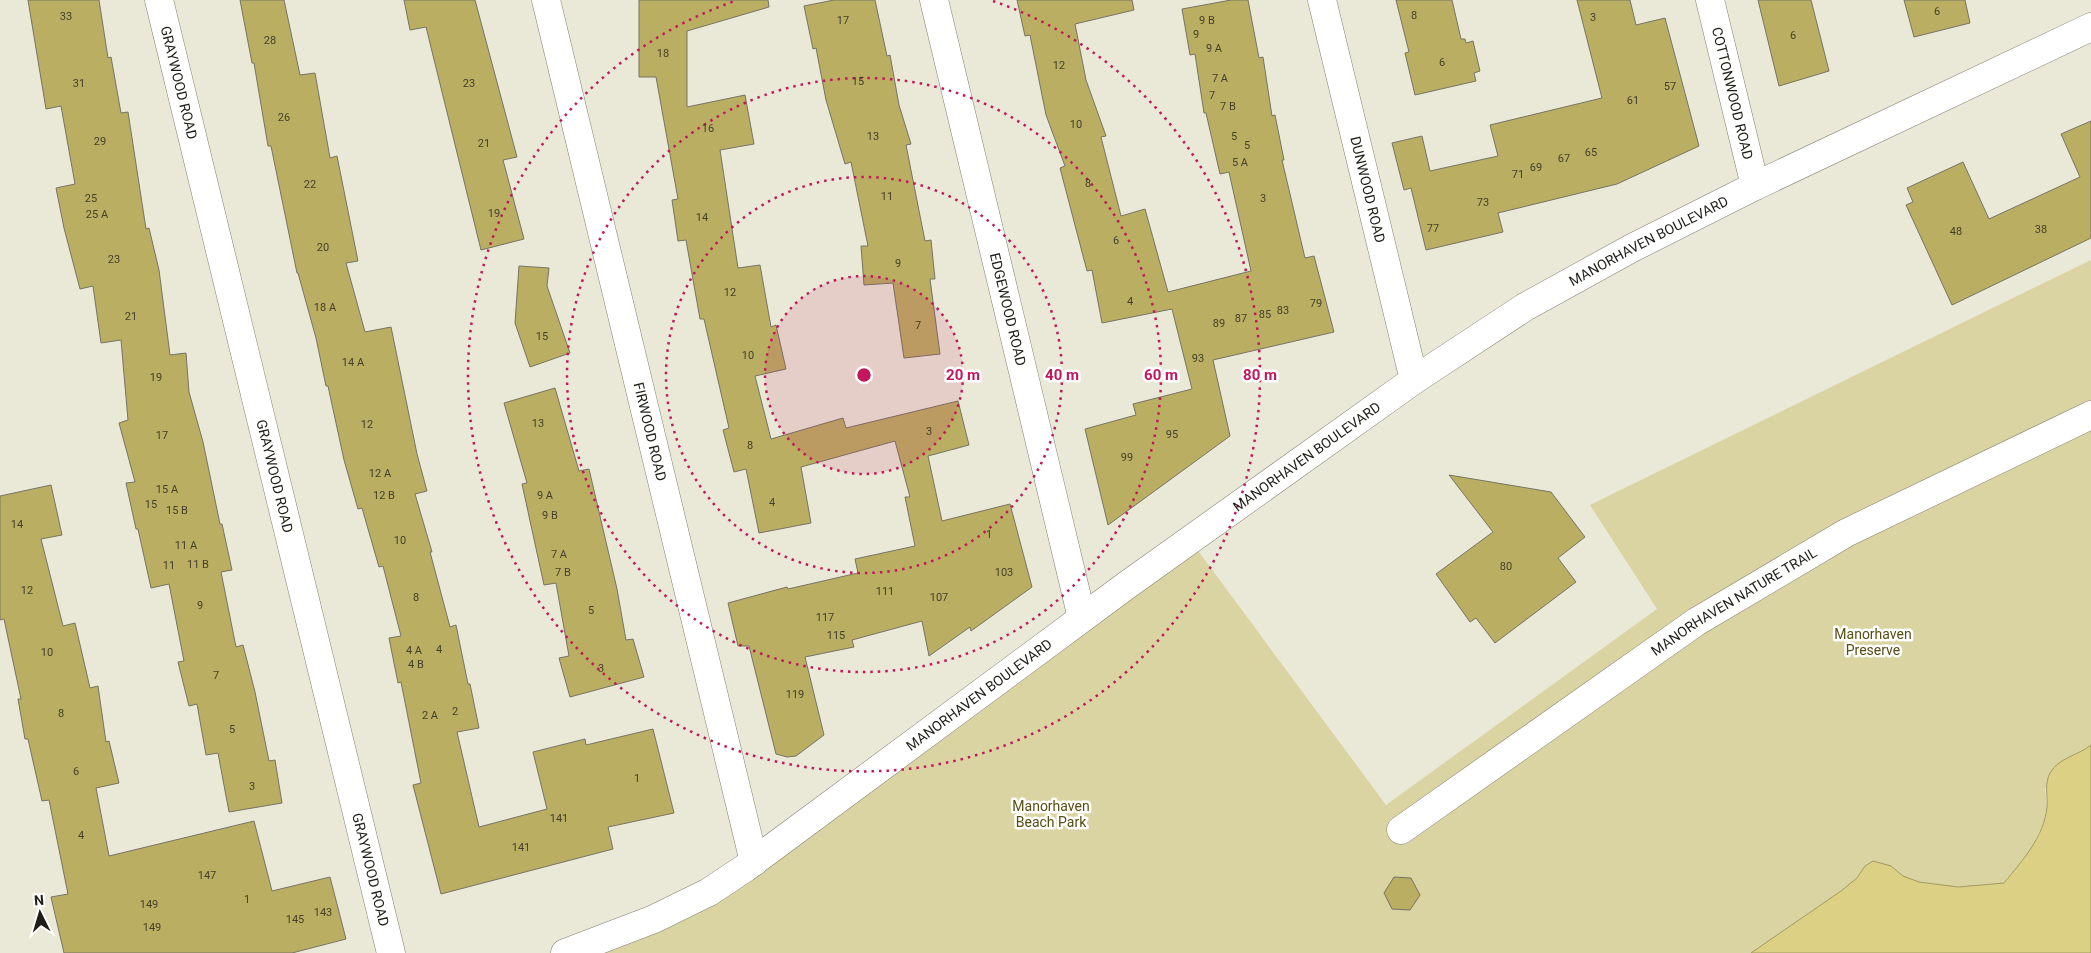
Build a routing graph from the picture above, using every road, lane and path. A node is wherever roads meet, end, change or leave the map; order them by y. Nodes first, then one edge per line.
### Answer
1 (159, 0) edge
2 (546, 0) edge
3 (934, 0) edge
4 (1322, 0) edge
5 (1710, 0) edge
6 (2091, 27) edge
7 (1755, 186) junction
8 (1414, 380) junction
9 (2091, 415) edge
10 (1082, 618) junction
11 (1401, 830) dead end
12 (754, 862) junction
13 (391, 953) edge
14 (565, 953) edge

1 - 13 street, GRAYWOOD ROAD
2 - 12 street, FIRWOOD ROAD
3 - 10 street, EDGEWOOD ROAD
4 - 8 street, DUNWOOD ROAD
5 - 7 street, COTTONWOOD ROAD
6 - 7 street, MANORHAVEN BOULEVARD
7 - 8 street, MANORHAVEN BOULEVARD
8 - 10 street, MANORHAVEN BOULEVARD
9 - 11 street, MANORHAVEN NATURE TRAIL
10 - 12 street, MANORHAVEN BOULEVARD
12 - 14 street, MANORHAVEN BOULEVARD

